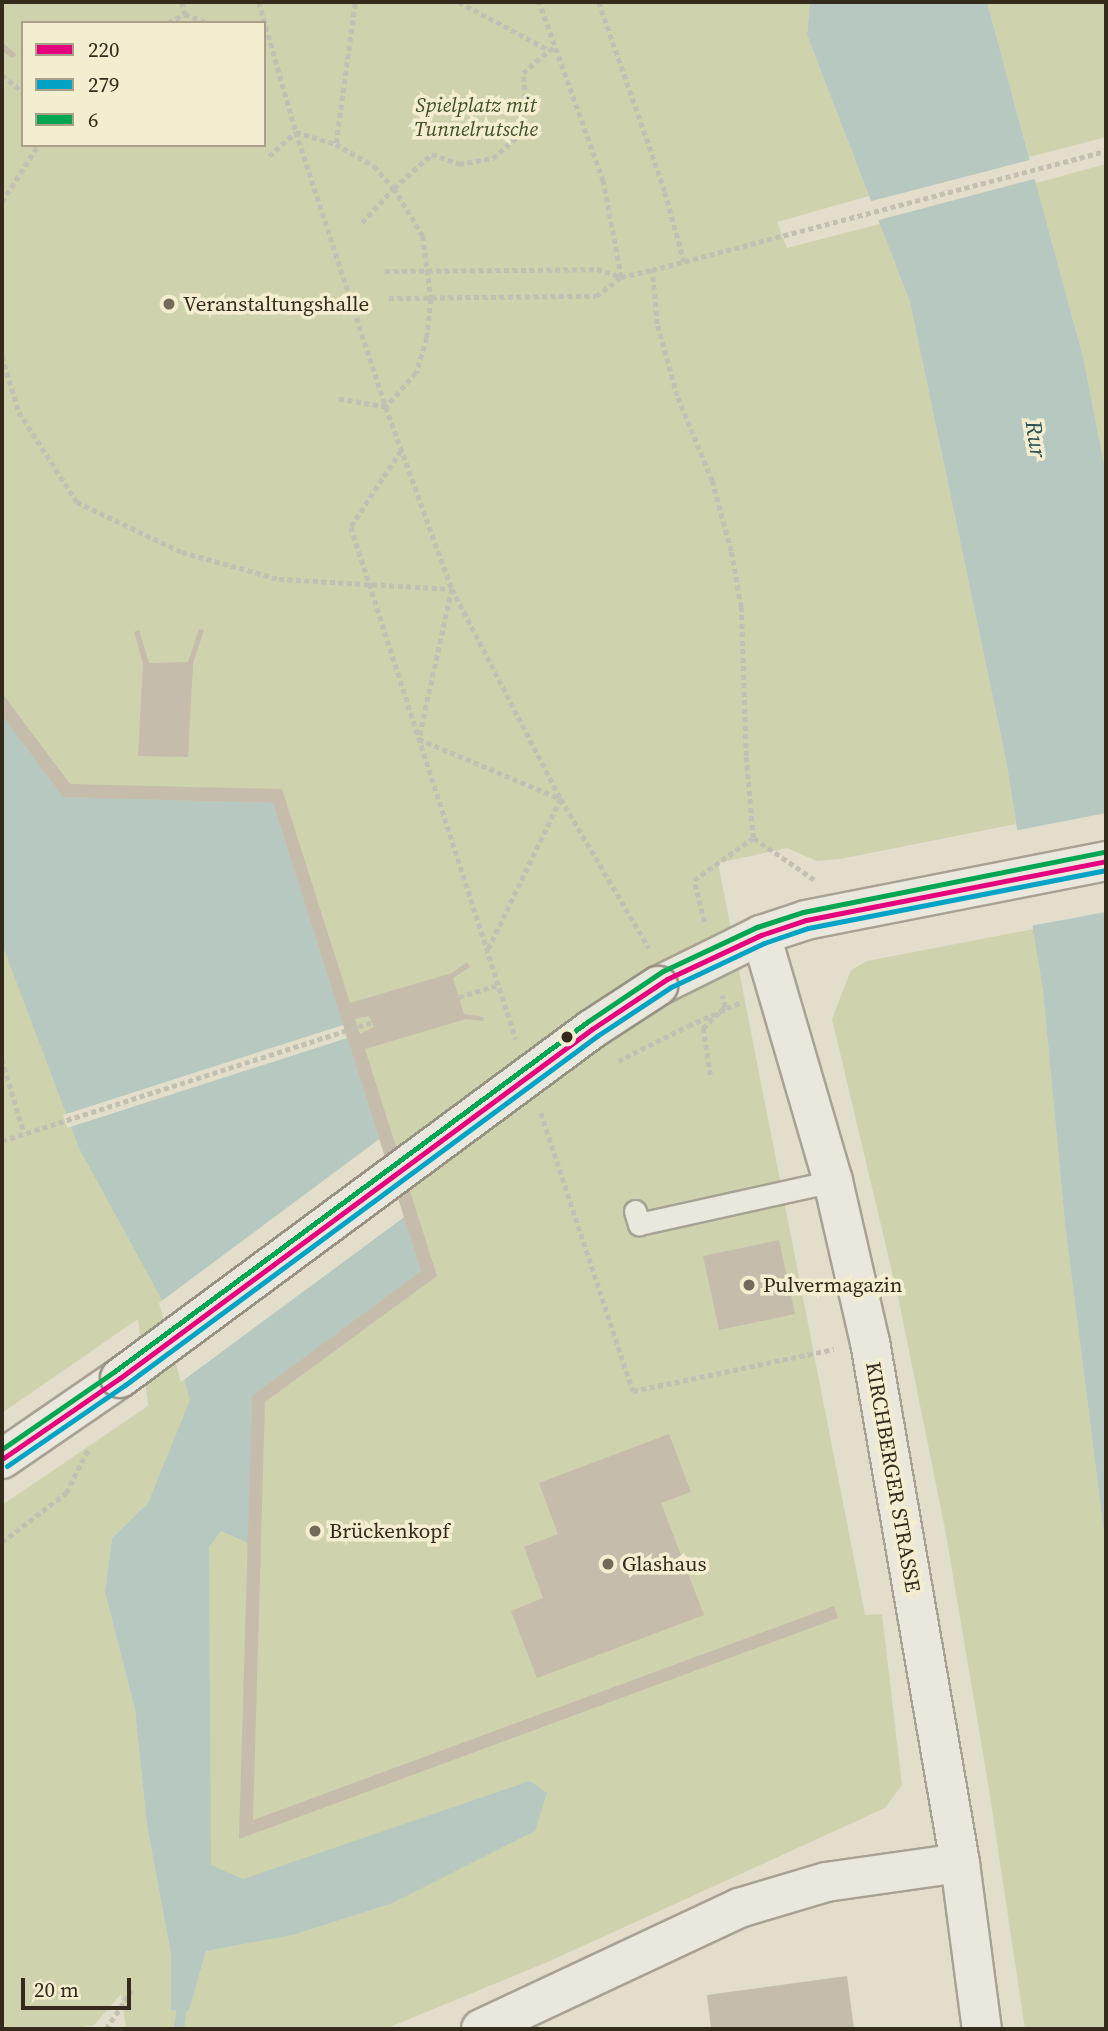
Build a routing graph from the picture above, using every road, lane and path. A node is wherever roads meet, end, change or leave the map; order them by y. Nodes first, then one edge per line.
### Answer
1 (182, 2) edge
2 (259, 2) edge
3 (355, 2) edge
4 (459, 2) edge
5 (539, 2) edge
6 (599, 2) edge
7 (186, 14) junction
8 (172, 21) edge
9 (203, 21) edge
10 (265, 21) edge
11 (266, 26) edge
12 (266, 47) edge
13 (557, 48) junction
14 (273, 49) junction
15 (549, 50) junction
16 (2, 75) edge
17 (21, 90) edge
18 (296, 132) junction
19 (336, 144) junction
20 (36, 147) edge
21 (1106, 151) edge
22 (269, 156) dead end
23 (394, 188) junction
24 (2, 202) edge
25 (362, 222) dead end
26 (684, 261) junction
27 (429, 270) junction
28 (652, 270) junction
29 (385, 271) dead end
30 (621, 277) junction
31 (389, 298) dead end
32 (431, 299) junction
33 (2, 356) edge
34 (338, 400) dead end
35 (386, 407) junction
36 (401, 451) junction
37 (369, 584) junction
38 (452, 589) junction
39 (419, 739) junction
40 (561, 799) junction
41 (752, 838) junction
42 (1106, 862) edge
43 (790, 864) dead end
44 (761, 935) junction
45 (488, 951) junction
46 (712, 957) junction
47 (663, 983) junction
48 (498, 985) junction
49 (459, 996) dead end
50 (724, 1007) dead end
51 (372, 1022) dead end
52 (688, 1026) dead end
53 (704, 1038) dead end
54 (520, 1051) dead end
55 (2, 1059) edge
56 (710, 1075) dead end
57 (537, 1103) dead end
58 (24, 1133) junction
59 (2, 1141) edge
60 (833, 1181) junction
61 (635, 1211) dead end
62 (870, 1342) junction
63 (92, 1443) dead end
64 (2, 1460) edge
65 (2, 1542) edge
66 (960, 1863) junction
67 (132, 1990) dead end
68 (106, 2029) edge
69 (481, 2029) edge
70 (982, 2029) edge

1 - 7 path
2 - 10 path
3 - 19 path
4 - 15 path
5 - 13 path
6 - 26 path
7 - 8 path
7 - 9 path
11 - 14 path
12 - 14 path
13 - 15 path
13 - 30 path
14 - 18 path
15 - 23 path
16 - 17 path
18 - 19 path
18 - 22 path
18 - 35 path
19 - 23 path
20 - 24 path
21 - 26 path
23 - 25 path
23 - 27 path
26 - 28 path
27 - 29 path
27 - 30 path
27 - 32 path
28 - 30 path
28 - 41 path
30 - 32 path
31 - 32 path
32 - 35 path
33 - 37 path
34 - 35 path
35 - 36 path
36 - 37 path
36 - 38 path
37 - 38 path
37 - 39 path
38 - 39 path
38 - 40 path
39 - 40 path
39 - 45 path
40 - 45 path
40 - 47 path
41 - 43 path
41 - 46 path
42 - 44 main road
44 - 46 main road
44 - 60 main road, KIRCHBERGER STRASSE
45 - 48 path
46 - 47 main road
47 - 64 main road, bridge
48 - 49 path
48 - 54 path
50 - 52 path
51 - 58 path
53 - 56 path
55 - 58 path
57 - 62 path
58 - 59 path
60 - 61 lane
60 - 62 main road, KIRCHBERGER STRASSE
62 - 66 main road, KIRCHBERGER STRASSE
63 - 65 path
66 - 69 main road
66 - 70 main road, KIRCHBERGER STRASSE
67 - 68 path

